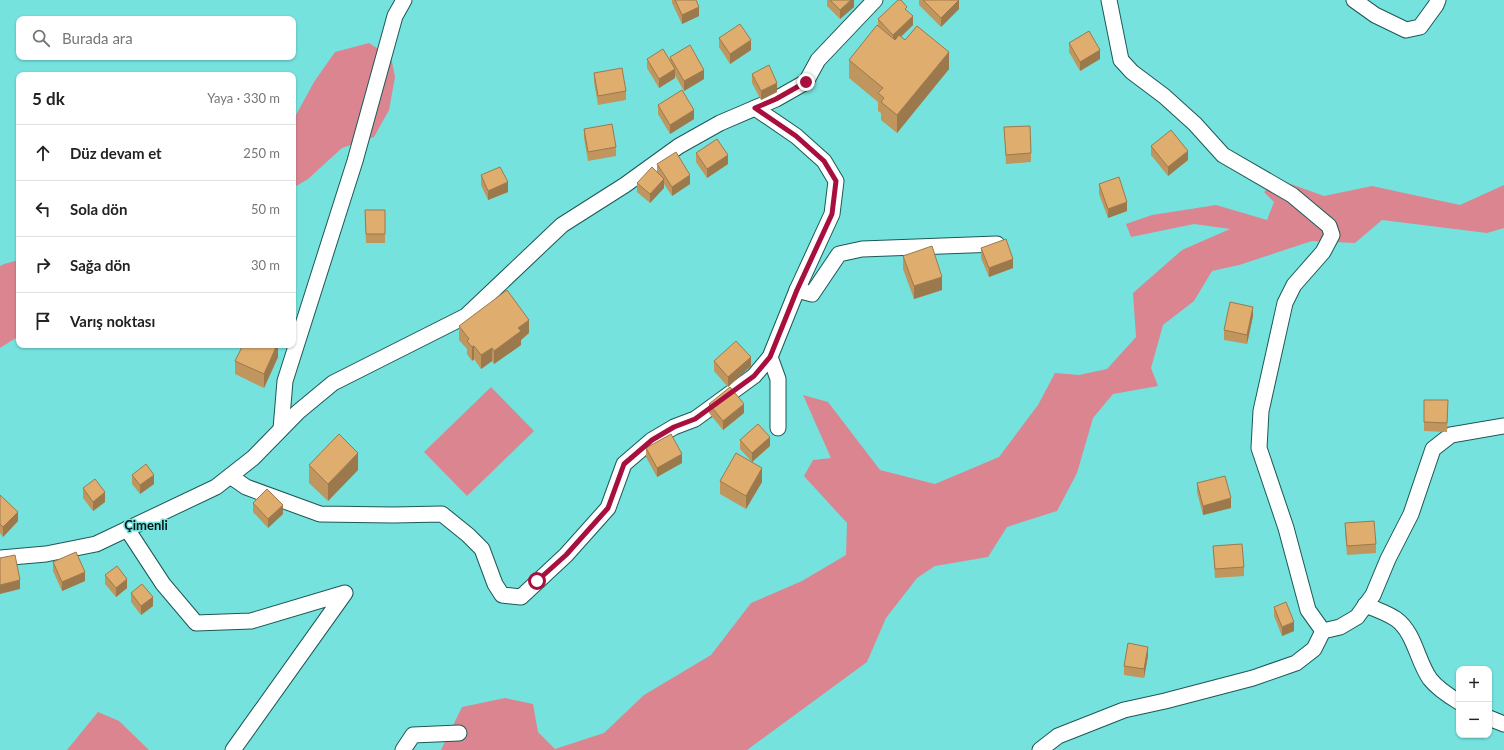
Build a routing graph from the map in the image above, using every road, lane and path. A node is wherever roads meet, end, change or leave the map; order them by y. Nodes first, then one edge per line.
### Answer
1 (404, 0) edge
2 (876, 0) edge
3 (1109, 0) edge
4 (1354, 0) edge
5 (1438, 0) edge
6 (755, 108) junction
7 (997, 244) edge
8 (797, 290) junction
9 (296, 346) edge
10 (296, 348) edge
11 (770, 357) junction
12 (1504, 426) edge
13 (778, 428) dead end
14 (281, 429) junction
15 (230, 476) junction
16 (127, 529) junction
17 (0, 558) edge
18 (1365, 605) junction
19 (1323, 630) junction
20 (1456, 700) edge
21 (1492, 719) edge
22 (1504, 724) edge
23 (459, 733) dead end
24 (233, 750) edge
25 (403, 750) edge
26 (1040, 750) edge

1 - 9 street
2 - 6 street
3 - 19 street
4 - 5 street
6 - 8 street
6 - 14 street
7 - 8 street
8 - 11 street
10 - 14 street
11 - 13 street
11 - 15 street
12 - 18 street
14 - 15 street
15 - 16 street
16 - 17 street
16 - 24 street
18 - 19 street
18 - 20 street
19 - 26 street
21 - 22 street
23 - 25 street

